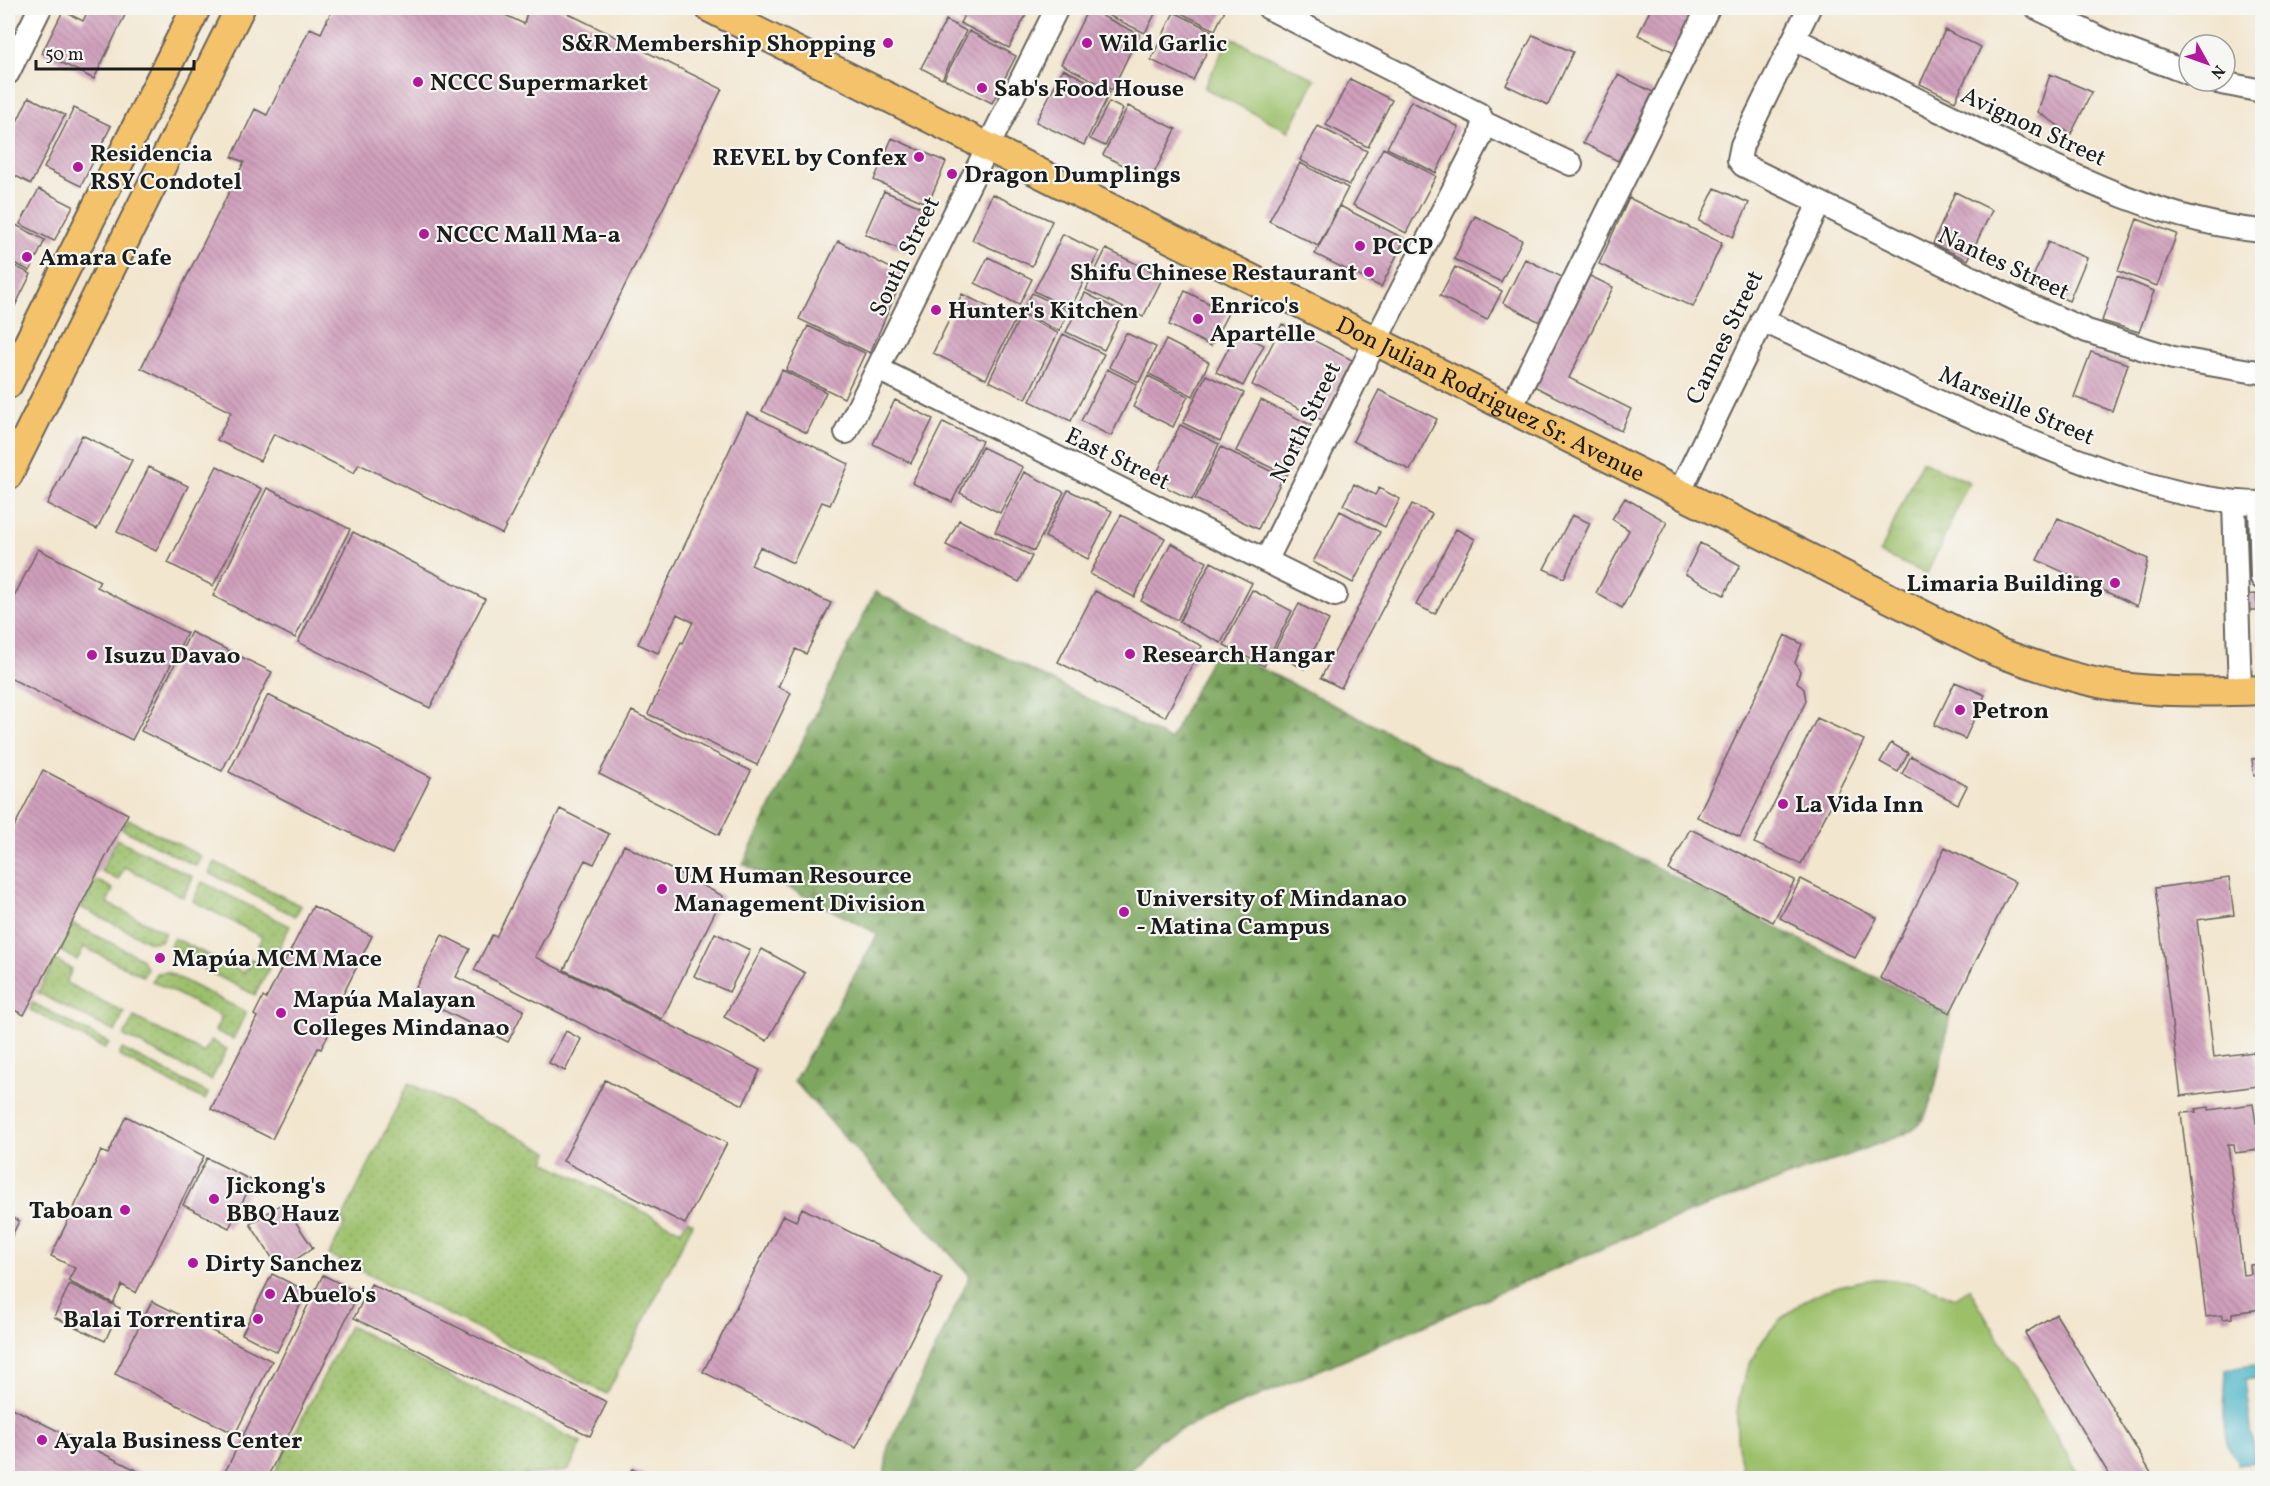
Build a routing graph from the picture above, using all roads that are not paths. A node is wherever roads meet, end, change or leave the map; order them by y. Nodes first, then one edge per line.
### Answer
1 (40, 8) edge
2 (196, 8) edge
3 (240, 8) edge
4 (710, 8) edge
5 (1057, 8) edge
6 (1269, 8) edge
7 (1708, 8) edge
8 (1809, 8) edge
9 (2037, 8) edge
10 (1794, 39) junction
11 (9, 66) edge
12 (2177, 69) edge
13 (2237, 86) edge
14 (2262, 91) edge
15 (1481, 118) junction
16 (989, 145) junction
17 (1571, 164) dead end
18 (1819, 204) junction
19 (2262, 231) edge
20 (1762, 320) junction
21 (1376, 340) junction
22 (878, 369) junction
23 (2262, 372) edge
24 (8, 384) edge
25 (1511, 408) junction
26 (846, 432) dead end
27 (8, 475) edge
28 (1679, 493) junction
29 (2234, 502) junction
30 (2261, 503) edge
31 (1266, 561) junction
32 (2262, 578) edge
33 (1335, 595) dead end
34 (2251, 691) edge

1 - 11 street
2 - 24 main road
3 - 27 main road
4 - 16 main road, Don Julian Rodriguez Sr. Avenue
5 - 16 street, South Street
6 - 15 street
7 - 25 street
8 - 10 street
9 - 12 street
10 - 18 street, Nantes Street
10 - 19 street, Avignon Street
13 - 14 street
15 - 17 street
15 - 21 street, North Street
16 - 21 main road, Don Julian Rodriguez Sr. Avenue
16 - 22 street, South Street
18 - 20 street, Cannes Street
18 - 23 street, Nantes Street
20 - 28 street, Cannes Street
20 - 29 street, Marseille Street
21 - 25 main road, Don Julian Rodriguez Sr. Avenue
21 - 31 street, North Street
22 - 26 street, South Street
22 - 31 street, East Street
25 - 28 main road, Don Julian Rodriguez Sr. Avenue
28 - 34 main road, Don Julian Rodriguez Sr. Avenue
29 - 30 street, Marseille Street
29 - 34 street
30 - 32 street
31 - 33 street, East Street

